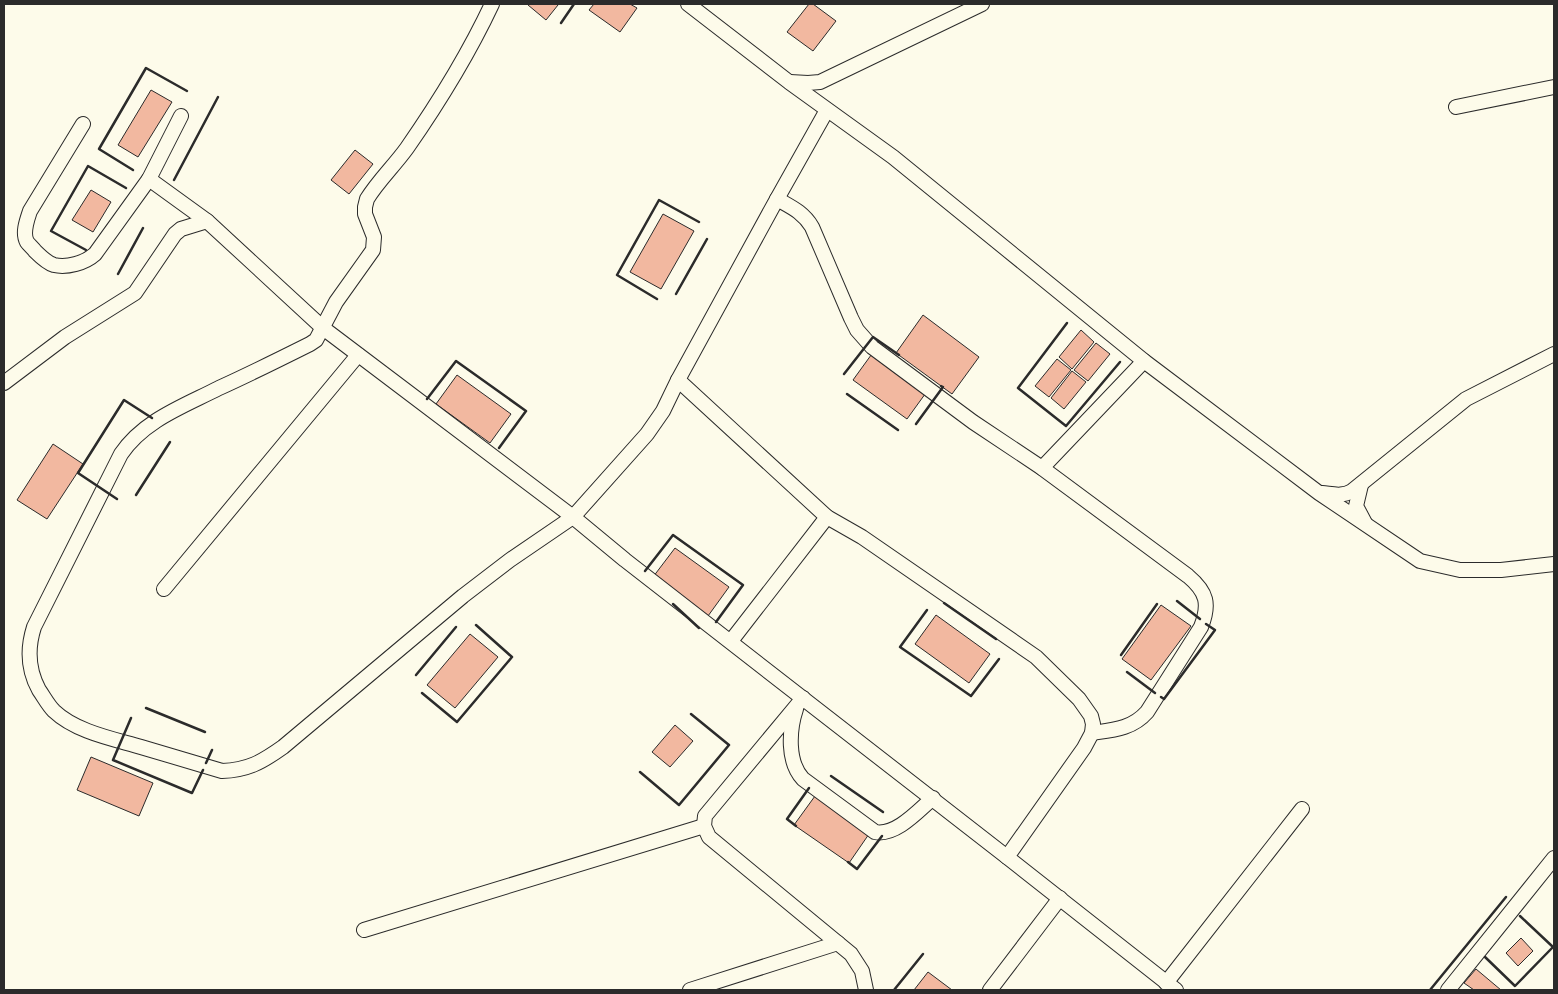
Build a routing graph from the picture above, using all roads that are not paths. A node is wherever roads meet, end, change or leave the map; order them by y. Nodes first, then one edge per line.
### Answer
1 (492, 4) edge
2 (688, 4) edge
3 (982, 4) edge
4 (789, 82) junction
5 (1554, 87) edge
6 (1456, 107) dead end
7 (827, 110) junction
8 (181, 116) dead end
9 (82, 124) dead end
10 (149, 179) junction
11 (777, 199) junction
12 (207, 221) junction
13 (323, 328) junction
14 (1554, 354) edge
15 (358, 355) junction
16 (1144, 362) junction
17 (678, 380) junction
18 (4, 383) edge
19 (1042, 468) junction
20 (1361, 485) junction
21 (1319, 493) junction
22 (573, 517) junction
23 (827, 517) junction
24 (1365, 525) junction
25 (1554, 564) edge
26 (164, 589) dead end
27 (731, 641) junction
28 (803, 698) junction
29 (1092, 733) junction
30 (932, 798) junction
31 (1302, 809) dead end
32 (704, 826) junction
33 (1007, 857) junction
34 (1554, 858) edge
35 (1060, 898) junction
36 (364, 930) dead end
37 (838, 943) junction
38 (1171, 986) edge
39 (690, 990) edge
40 (866, 990) edge
41 (990, 990) edge
42 (1448, 990) edge

1 - 13 lane
2 - 4 lane
3 - 4 lane
4 - 7 lane
5 - 6 lane
7 - 11 lane
7 - 16 lane
8 - 10 lane
9 - 10 lane
10 - 12 lane
11 - 17 lane
11 - 19 lane
12 - 13 lane
12 - 18 lane
13 - 15 lane
13 - 22 lane
14 - 20 lane
15 - 22 lane
15 - 26 lane
16 - 19 lane
16 - 21 lane
17 - 22 lane
17 - 23 lane
19 - 29 lane
20 - 21 lane
20 - 24 lane
21 - 24 lane
22 - 27 lane
23 - 27 lane
23 - 29 lane
24 - 25 lane
27 - 28 lane
28 - 30 lane
28 - 30 lane
28 - 32 lane
29 - 33 lane
30 - 33 lane
31 - 38 lane
32 - 36 lane
32 - 37 lane
33 - 35 lane
34 - 42 lane
35 - 38 lane
35 - 41 lane
37 - 39 lane
37 - 40 lane

